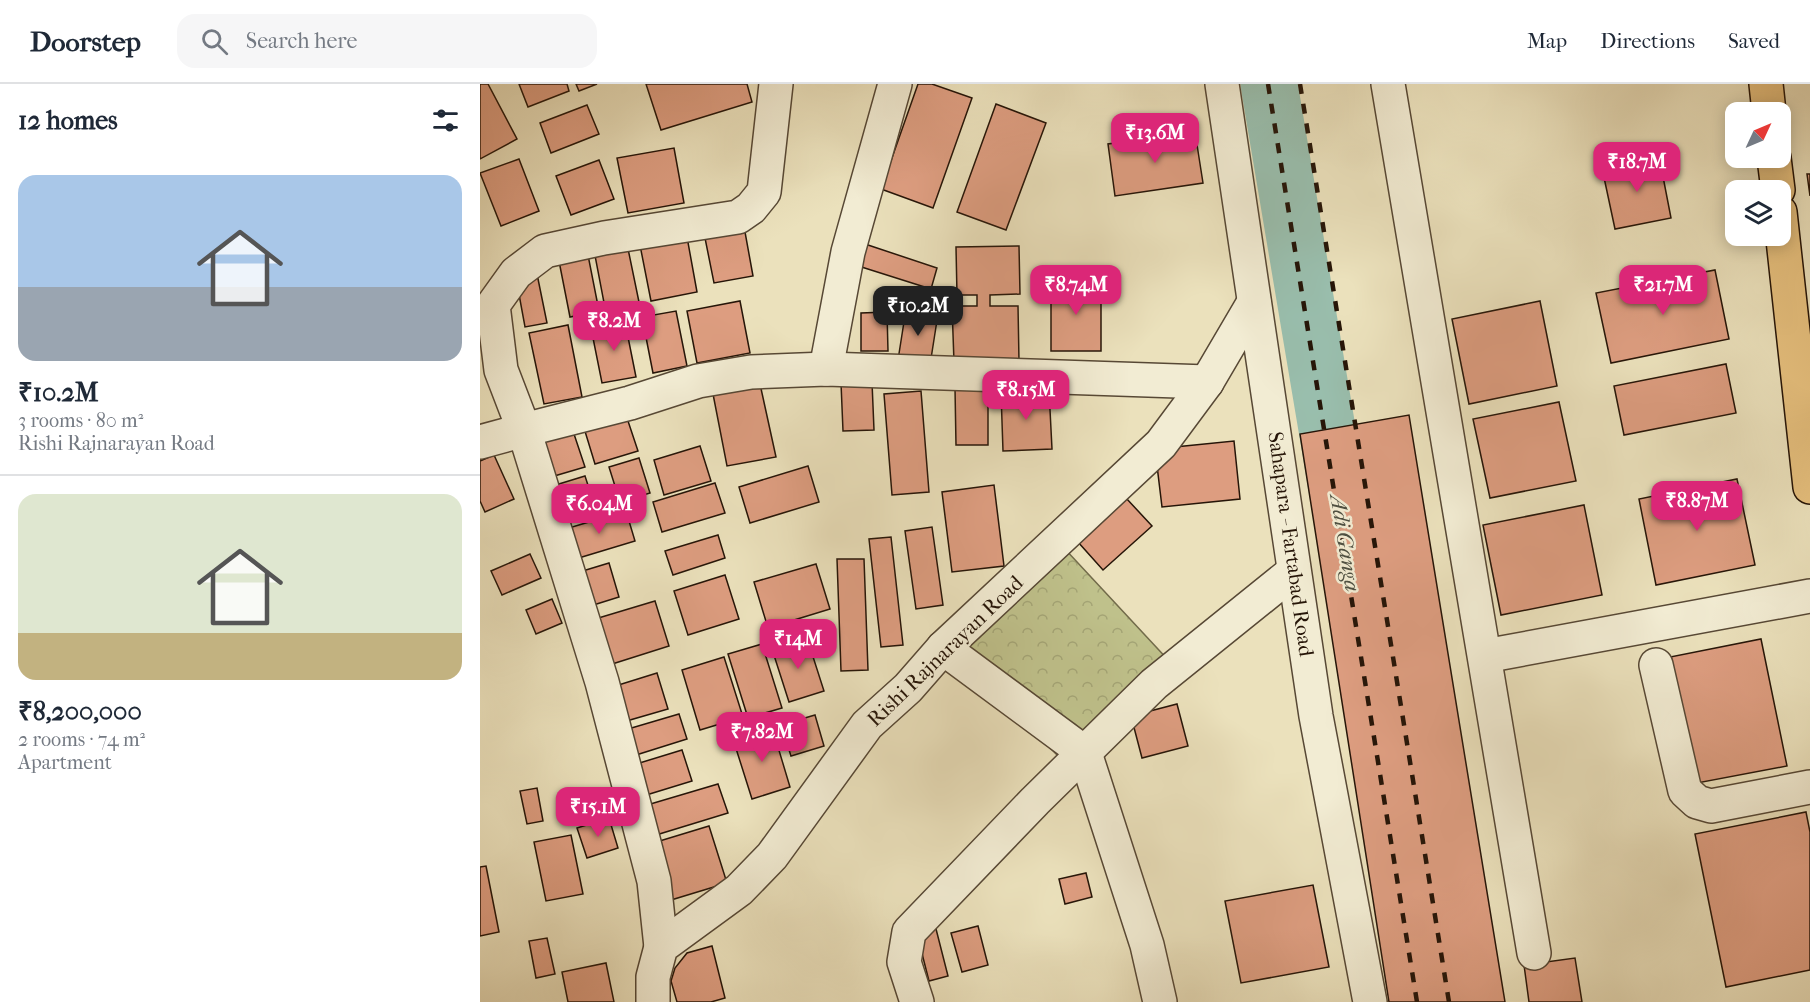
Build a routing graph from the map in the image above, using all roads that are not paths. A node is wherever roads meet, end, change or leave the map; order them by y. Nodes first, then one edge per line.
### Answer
1 (776, 84) edge
2 (895, 84) edge
3 (1222, 84) edge
4 (1388, 84) edge
5 (1766, 84) edge
6 (1768, 102) edge
7 (1785, 246) edge
8 (1254, 302) junction
9 (1804, 365) edge
10 (826, 369) junction
11 (1207, 382) junction
12 (524, 430) junction
13 (480, 442) edge
14 (1810, 487) edge
15 (1293, 572) junction
16 (1810, 596) edge
17 (943, 648) junction
18 (1485, 656) junction
19 (1656, 666) dead end
20 (1085, 753) junction
21 (1810, 787) edge
22 (661, 947) junction
23 (1534, 953) dead end
24 (653, 1002) edge
25 (917, 1002) edge
26 (1160, 1002) edge
27 (1370, 1002) edge

1 - 12 street
2 - 10 street
3 - 8 street, Sahapara - Fartabad Road
4 - 18 street
5 - 6 main road
7 - 9 main road
8 - 11 street, Rishi Rajnarayan Road
8 - 15 street, Sahapara - Fartabad Road
9 - 14 main road
10 - 11 street
10 - 12 street
11 - 17 street, Rishi Rajnarayan Road
12 - 13 street
12 - 22 street
15 - 20 street
15 - 27 street, Sahapara - Fartabad Road
16 - 18 street
17 - 20 street
17 - 22 street, Rishi Rajnarayan Road
18 - 23 street
19 - 21 street
20 - 25 street
20 - 26 street
22 - 24 street

